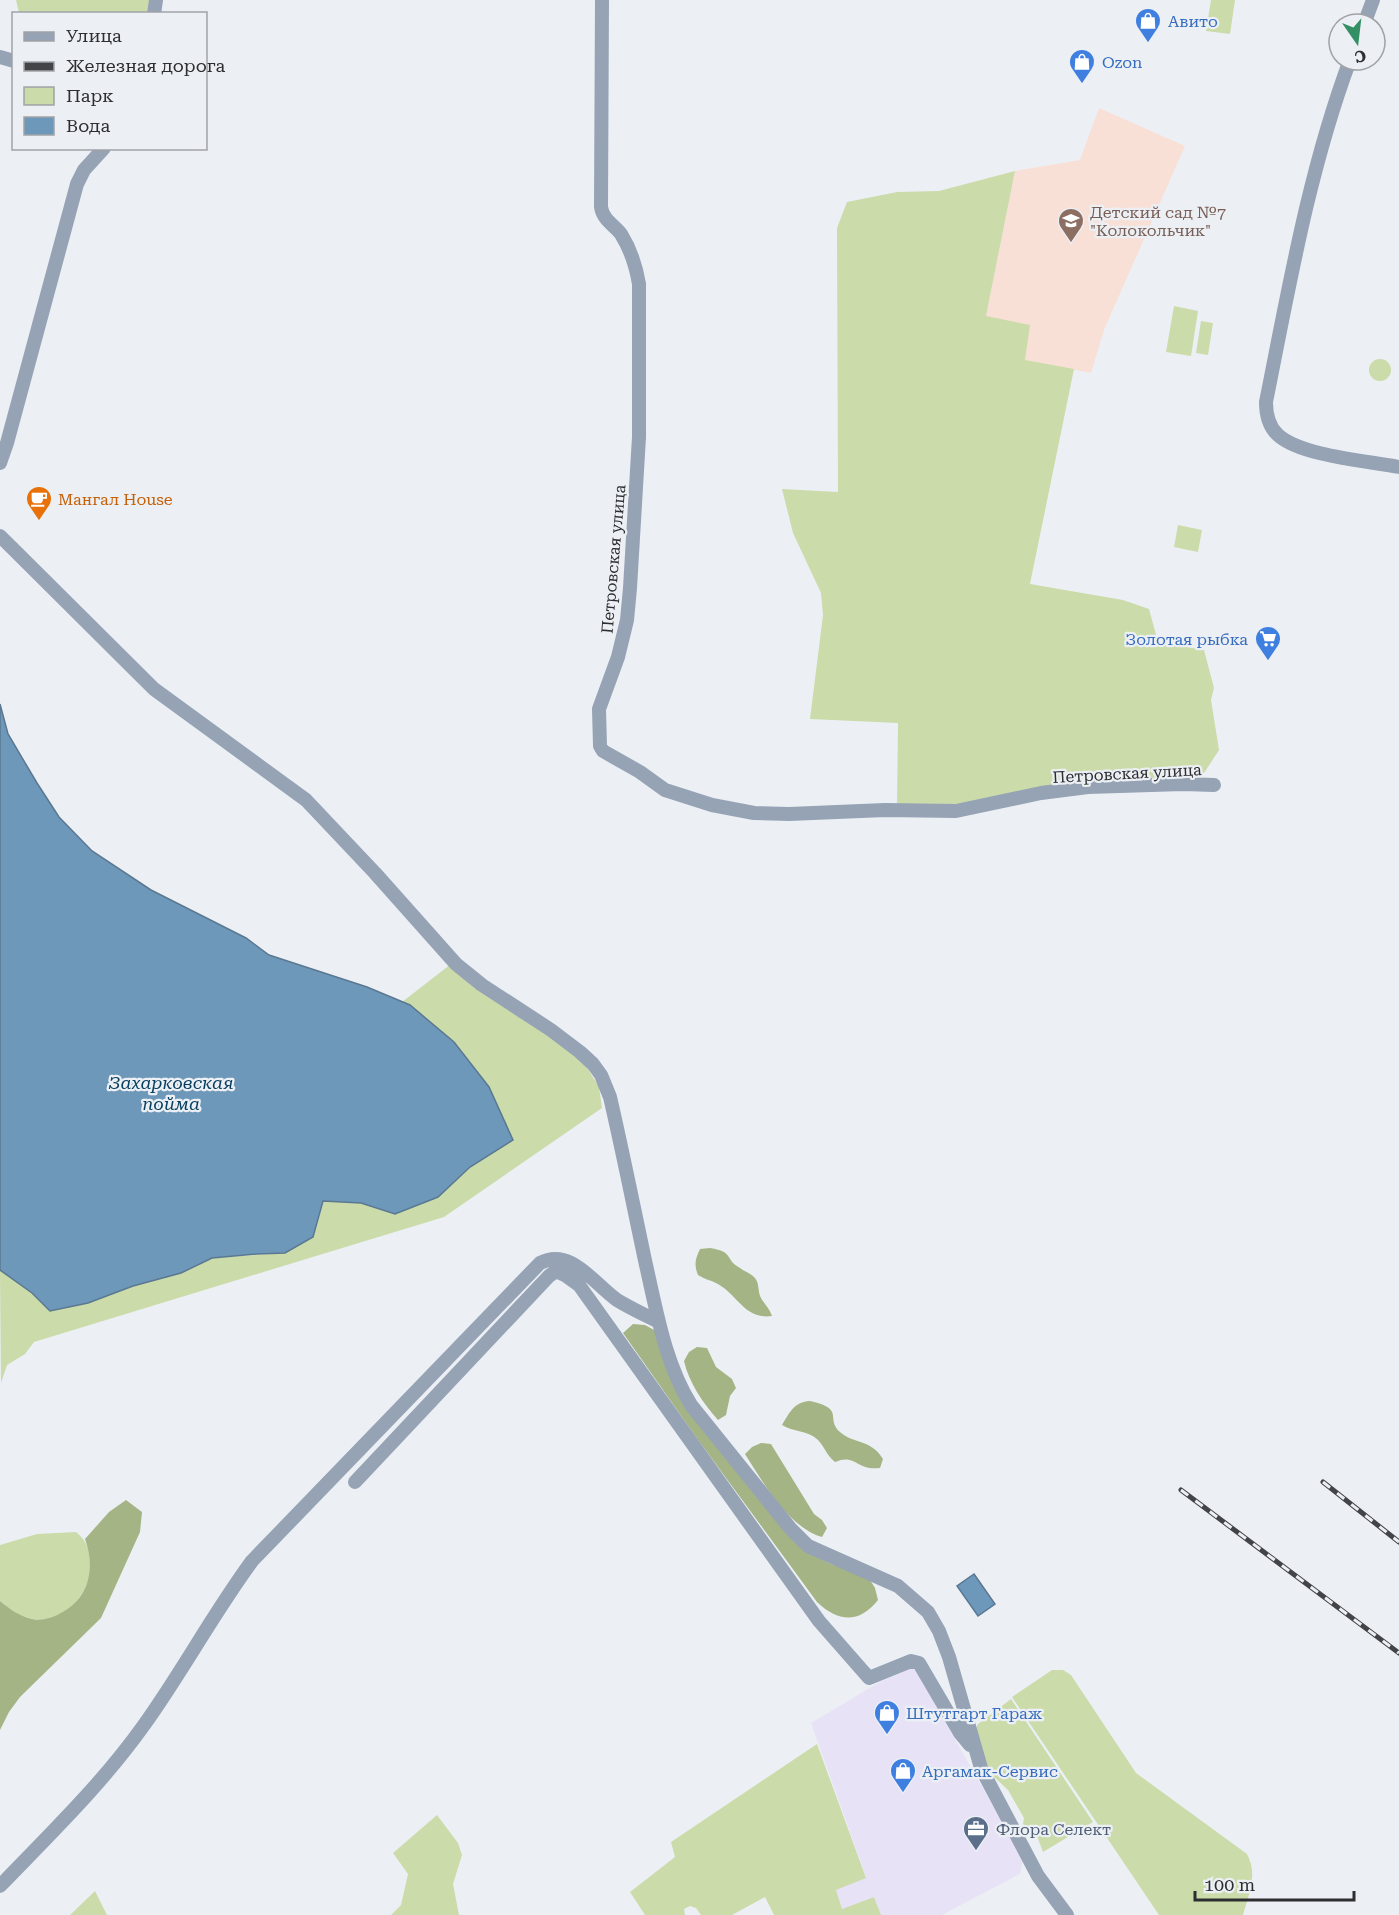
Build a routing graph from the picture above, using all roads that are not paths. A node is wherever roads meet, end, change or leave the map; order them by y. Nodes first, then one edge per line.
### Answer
1 (602, 0) edge
2 (1346, 72) edge
3 (102, 150) edge
4 (0, 463) edge
5 (1399, 467) edge
6 (0, 536) edge
7 (1214, 785) dead end
8 (617, 1300) junction
9 (598, 1312) junction
10 (659, 1322) junction
11 (355, 1482) dead end
12 (975, 1751) junction
13 (0, 1886) edge
14 (1067, 1915) edge

1 - 7 street, Петровская улица
2 - 5 street
3 - 4 street
6 - 10 street
8 - 9 street
8 - 10 street
8 - 13 street
9 - 11 street
9 - 12 street
10 - 12 street
12 - 14 street

